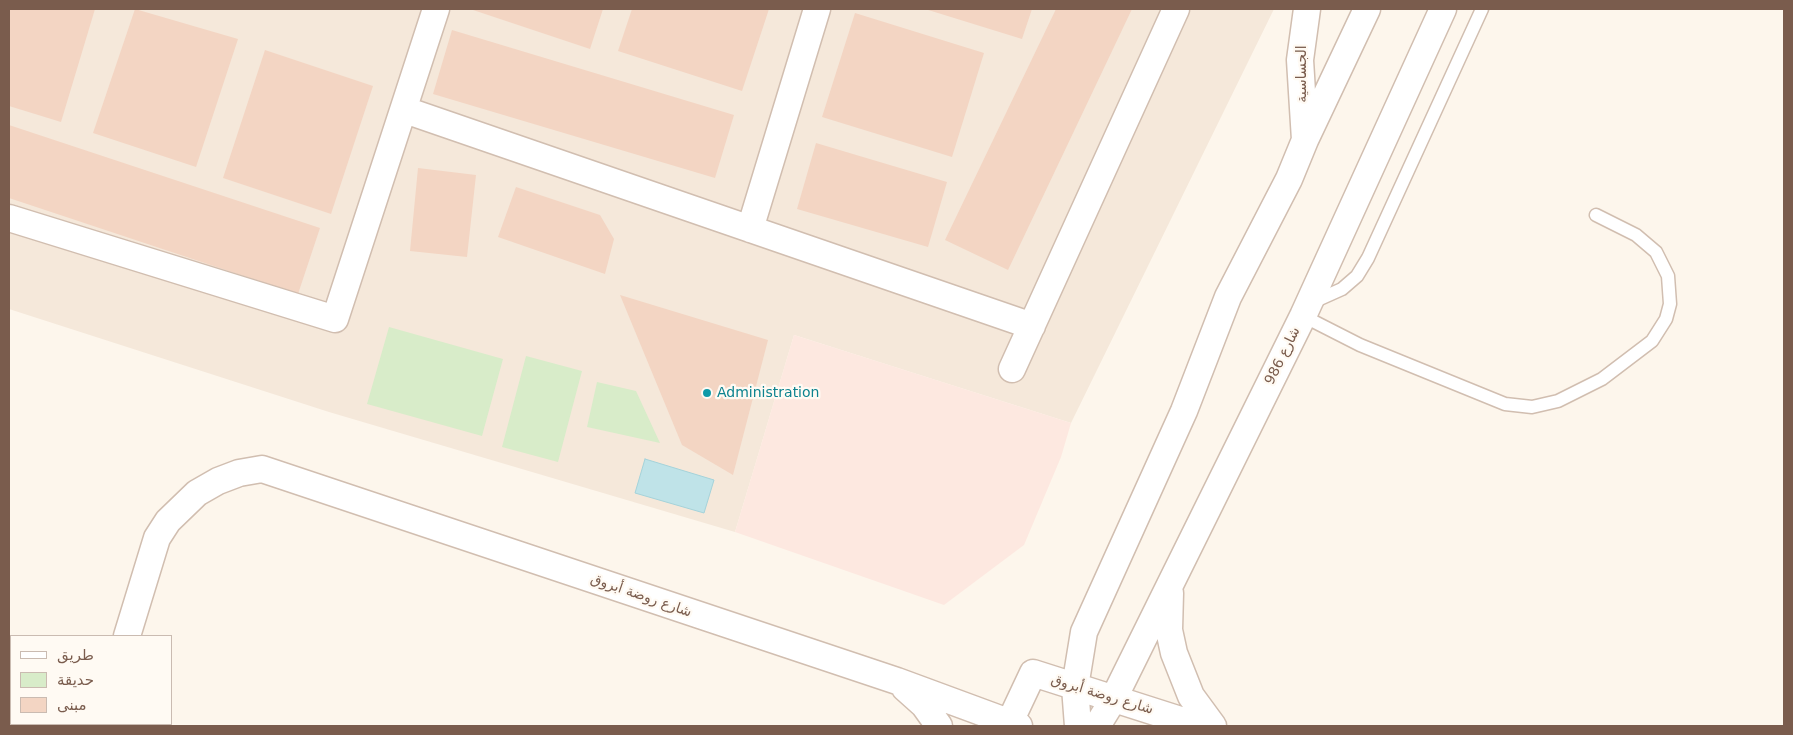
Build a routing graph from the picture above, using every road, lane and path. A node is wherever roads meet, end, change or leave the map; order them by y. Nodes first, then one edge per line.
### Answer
1 (436, 9) edge
2 (817, 9) edge
3 (1176, 9) edge
4 (1307, 9) edge
5 (1366, 9) edge
6 (1443, 9) edge
7 (1482, 9) edge
8 (405, 110) junction
9 (1305, 140) junction
10 (1596, 215) dead end
11 (9, 218) edge
12 (750, 229) junction
13 (1305, 310) junction
14 (1032, 326) junction
15 (1012, 369) dead end
16 (1171, 582) junction
17 (127, 635) edge
18 (897, 681) junction
19 (1075, 687) junction
20 (1113, 700) junction
21 (1013, 725) edge
22 (939, 726) edge
23 (1078, 726) edge
24 (1098, 726) edge
25 (1199, 726) edge
26 (1213, 726) edge

1 - 8 street
2 - 12 street
3 - 14 street
4 - 9 street, الجساسية
5 - 9 street
6 - 13 street, شارع 986
7 - 13 lane
8 - 11 street
8 - 12 street
9 - 19 street
10 - 13 lane
12 - 14 street
13 - 16 street, شارع 986
14 - 15 street
16 - 20 street, شارع 986
16 - 26 street
17 - 18 street, شارع روضة أبروق
18 - 21 street, شارع روضة أبروق
18 - 22 street
19 - 20 street, شارع روضة أبروق
19 - 21 street, شارع روضة أبروق
19 - 23 street
20 - 24 street, شارع 986
20 - 25 street, شارع روضة أبروق

